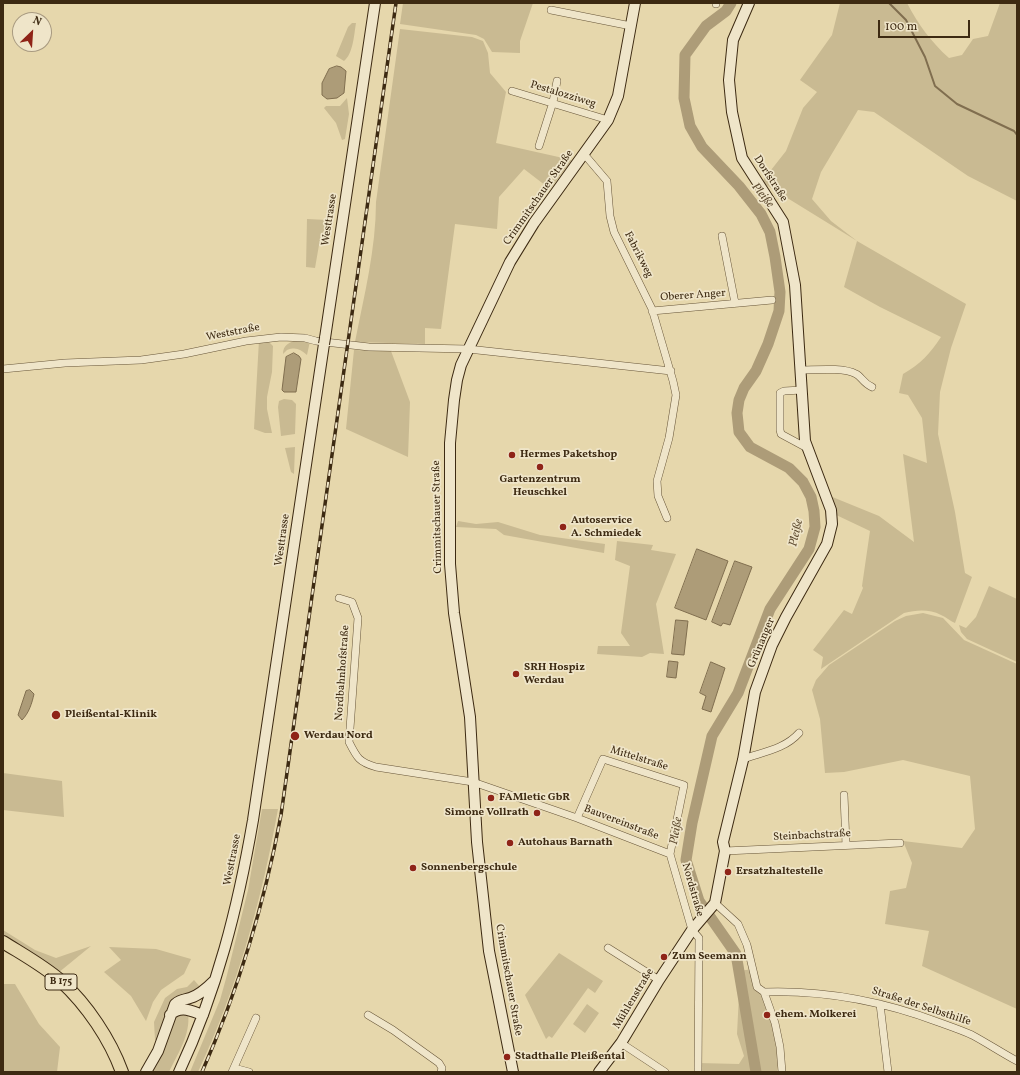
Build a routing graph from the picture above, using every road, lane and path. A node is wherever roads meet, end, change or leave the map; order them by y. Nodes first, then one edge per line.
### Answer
1 (375, 3) edge
2 (635, 3) edge
3 (749, 3) edge
4 (551, 10) dead end
5 (631, 26) junction
6 (558, 81) dead end
7 (512, 91) dead end
8 (553, 102) junction
9 (608, 120) junction
10 (539, 146) dead end
11 (584, 154) junction
12 (722, 236) dead end
13 (772, 300) dead end
14 (735, 303) junction
15 (652, 311) junction
16 (468, 349) junction
17 (3, 369) edge
18 (800, 370) junction
19 (670, 371) junction
20 (872, 387) dead end
21 (802, 390) junction
22 (807, 448) junction
23 (667, 518) dead end
24 (827, 544) joint
25 (339, 598) dead end
26 (799, 733) dead end
27 (743, 759) junction
28 (473, 782) junction
29 (684, 785) joint
30 (844, 795) dead end
31 (577, 818) junction
32 (900, 842) dead end
33 (846, 845) junction
34 (725, 851) junction
35 (670, 854) junction
36 (713, 906) junction
37 (692, 930) junction
38 (3, 942) edge
39 (608, 948) dead end
40 (216, 979) junction
41 (659, 980) junction
42 (764, 992) junction
43 (189, 999) junction
44 (880, 1004) junction
45 (204, 1012) junction
46 (368, 1015) dead end
47 (170, 1016) junction
48 (256, 1018) dead end
49 (621, 1043) junction
50 (1017, 1061) edge
51 (233, 1070) edge
52 (122, 1072) edge
53 (146, 1072) edge
54 (179, 1072) edge
55 (249, 1072) edge
56 (441, 1072) edge
57 (513, 1072) edge
58 (599, 1072) edge
59 (665, 1072) edge
60 (698, 1072) edge
61 (782, 1072) edge
62 (888, 1072) edge

1 - 40 street, Westtrasse
2 - 5 street, Crimmitschauer Straße
3 - 18 street, Dorfstraße
4 - 5 street
5 - 9 street, Crimmitschauer Straße
6 - 8 street
7 - 8 street, Pestalozziweg
8 - 9 street, Pestalozziweg
8 - 10 street
9 - 11 street, Crimmitschauer Straße
11 - 15 street, Fabrikweg
11 - 16 street, Crimmitschauer Straße
12 - 14 street, Oberer Anger
13 - 14 street, Oberer Anger
14 - 15 street, Oberer Anger
15 - 19 street, Fabrikweg
16 - 17 street, Weststraße
16 - 19 street
16 - 28 street, Crimmitschauer Straße
18 - 20 street
18 - 21 street, Dorfstraße
19 - 23 street, Fabrikweg
21 - 22 street, Dorfstraße
21 - 22 street
22 - 24 street, Dorfstraße
24 - 27 street, Grünanger
25 - 28 street, Nordbahnhofstraße
26 - 27 street
27 - 34 street, Grünanger
28 - 31 street, Bauvereinstraße
28 - 57 street, Crimmitschauer Straße
29 - 31 street, Mittelstraße
29 - 35 street, Nordstraße
30 - 33 street
31 - 35 street, Bauvereinstraße
32 - 33 street, Steinbachstraße
33 - 34 street, Steinbachstraße
34 - 36 street, Grünanger
35 - 37 street, Nordstraße
36 - 37 street, Mühlenstraße
36 - 42 street
37 - 41 street, Mühlenstraße
37 - 60 street, Nordstraße
38 - 52 main road, B 175
39 - 41 street
40 - 43 street
40 - 45 street, Westtrasse
41 - 49 street, Mühlenstraße
42 - 44 street, Straße der Selbsthilfe
42 - 61 street
43 - 45 street
43 - 47 street
44 - 50 street, Straße der Selbsthilfe
44 - 62 street
45 - 47 street
45 - 54 street, Westtrasse
46 - 56 street
47 - 53 street
48 - 51 street
49 - 58 street, Mühlenstraße
49 - 59 street
51 - 55 street

